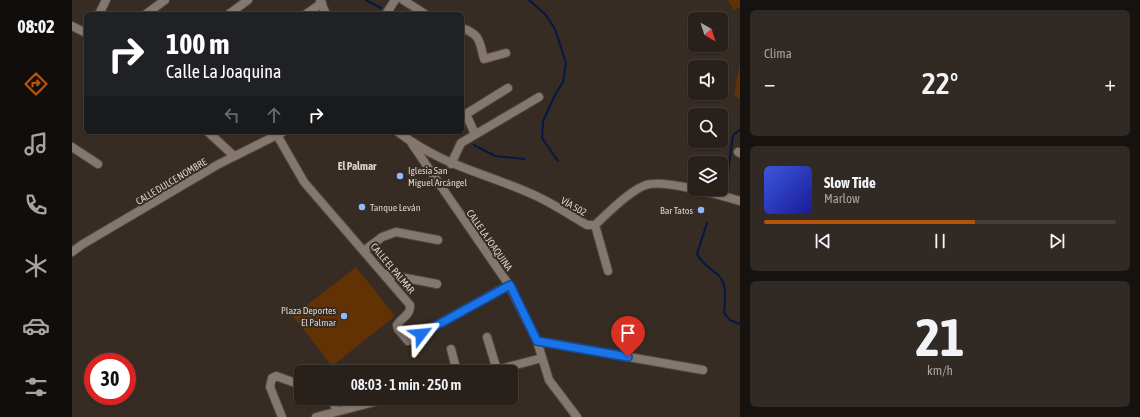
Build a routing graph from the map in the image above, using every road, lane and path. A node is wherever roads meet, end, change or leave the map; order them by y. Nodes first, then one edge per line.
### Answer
1 (106, 0) edge
2 (165, 0) edge
3 (248, 0) edge
4 (395, 0) edge
5 (403, 0) edge
6 (321, 2) edge
7 (99, 12) edge
8 (149, 12) edge
9 (232, 12) edge
10 (308, 12) edge
11 (325, 12) edge
12 (387, 12) edge
13 (422, 12) edge
14 (72, 26) edge
15 (464, 29) edge
16 (84, 32) edge
17 (506, 53) dead end
18 (508, 88) dead end
19 (539, 97) dead end
20 (210, 134) edge
21 (280, 134) edge
22 (401, 134) edge
23 (475, 134) junction
24 (411, 142) junction
25 (72, 147) edge
26 (234, 156) junction
27 (98, 164) dead end
28 (451, 164) junction
29 (740, 201) edge
30 (594, 225) junction
31 (438, 240) dead end
32 (365, 250) junction
33 (72, 252) edge
34 (608, 271) dead end
35 (385, 274) junction
36 (437, 284) dead end
37 (510, 285) junction
38 (487, 337) dead end
39 (537, 341) junction
40 (451, 349) dead end
41 (542, 358) junction
42 (456, 365) edge
43 (492, 365) edge
44 (516, 365) edge
45 (703, 370) dead end
46 (294, 382) edge
47 (334, 405) edge
48 (362, 405) edge
49 (338, 411) junction
50 (282, 417) edge
51 (316, 417) edge
52 (577, 417) edge

1 - 7 street
2 - 8 street
3 - 9 street
4 - 12 street
5 - 13 street
6 - 10 street
6 - 11 street
14 - 16 street
15 - 17 street
18 - 23 street
19 - 23 street
20 - 26 street
21 - 26 street, CALLE DULCE NOMBRE
21 - 32 street, CALLE EL PALMAR
22 - 24 street, VÍA 502
23 - 28 street
24 - 28 street, VÍA 502
24 - 37 street, CALLE LA JOAQUINA
25 - 27 street
26 - 33 street, CALLE DULCE NOMBRE
28 - 30 street, VÍA 502
29 - 30 street, VÍA 502
30 - 34 street
31 - 32 street
32 - 35 street, CALLE EL PALMAR
35 - 36 street
35 - 37 street, CALLE EL PALMAR
37 - 39 street, CALLE LA JOAQUINA
38 - 43 street
39 - 41 street, CALLE LA JOAQUINA
39 - 45 street
40 - 42 street
41 - 44 street
41 - 52 street, CALLE LA JOAQUINA
46 - 50 street
47 - 49 street
48 - 49 street
49 - 51 street

